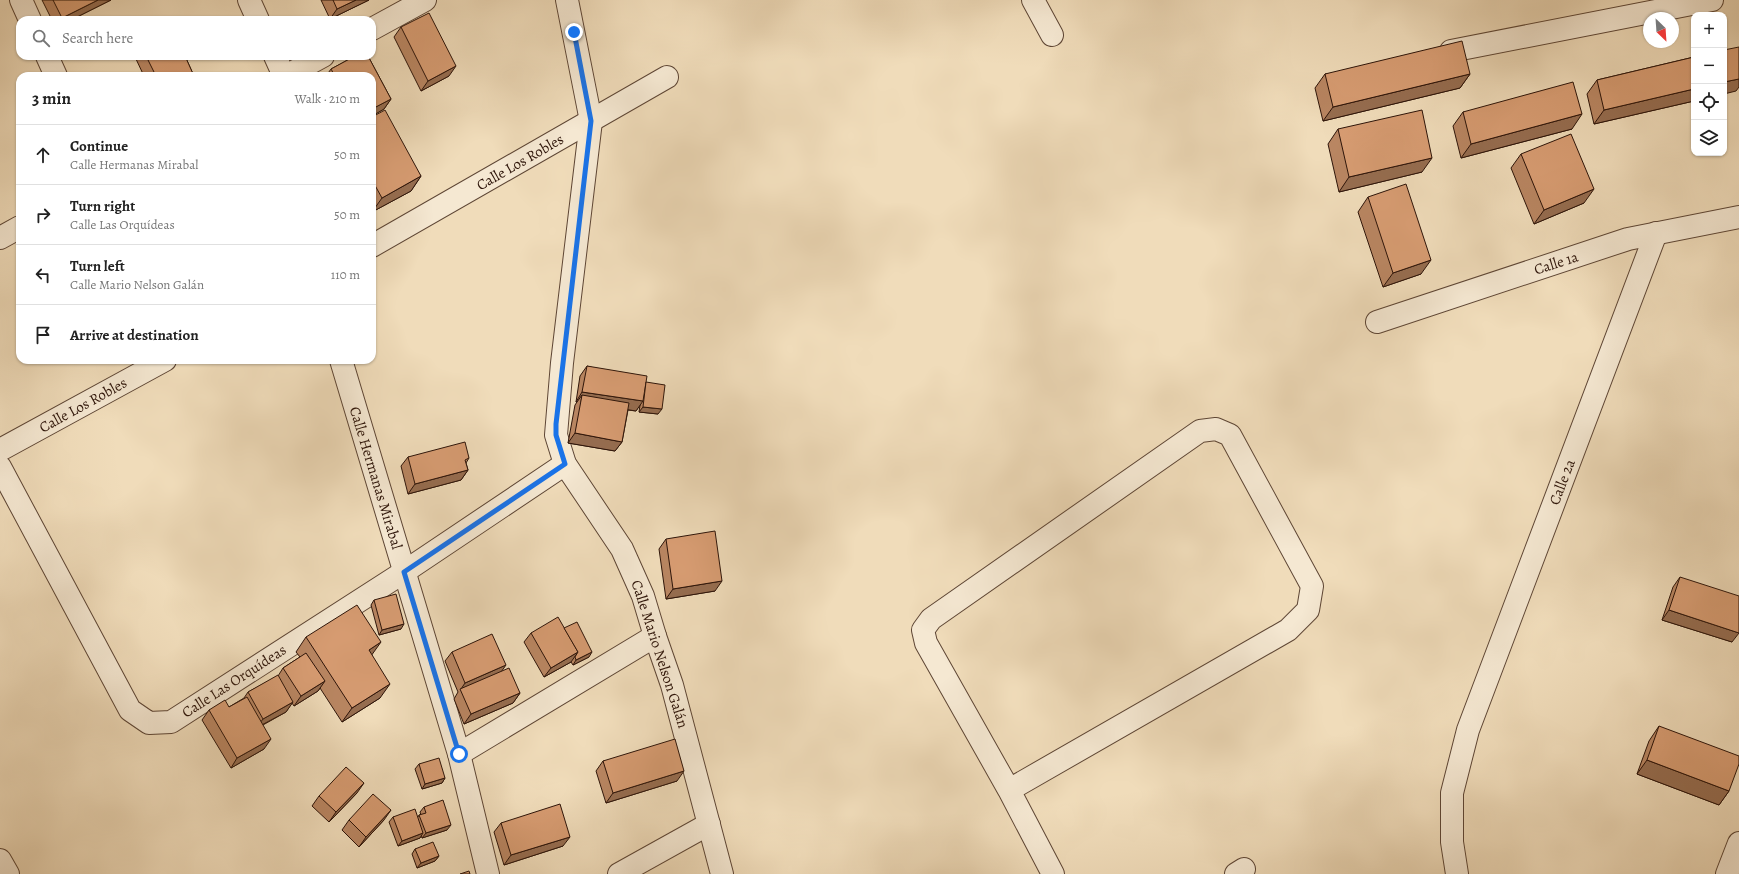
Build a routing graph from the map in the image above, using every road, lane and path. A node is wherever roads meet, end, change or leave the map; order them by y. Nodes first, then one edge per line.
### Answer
1 (21, 0) edge
2 (249, 0) edge
3 (425, 0) edge
4 (567, 0) edge
5 (1033, 0) edge
6 (1712, 0) edge
7 (394, 8) edge
8 (28, 16) edge
9 (256, 16) edge
10 (376, 25) edge
11 (1052, 35) dead end
12 (1451, 51) edge
13 (49, 60) edge
14 (277, 60) edge
15 (315, 60) edge
16 (54, 72) edge
17 (283, 72) edge
18 (293, 72) edge
19 (667, 77) dead end
20 (591, 121) junction
21 (1739, 217) edge
22 (16, 229) edge
23 (1656, 233) junction
24 (0, 238) edge
25 (376, 244) edge
26 (1377, 322) dead end
27 (158, 364) edge
28 (342, 364) edge
29 (0, 450) edge
30 (565, 464) junction
31 (0, 467) edge
32 (404, 572) junction
33 (655, 636) junction
34 (459, 754) junction
35 (1009, 790) junction
36 (709, 824) junction
37 (1739, 843) edge
38 (0, 860) edge
39 (8, 874) edge
40 (488, 874) edge
41 (619, 874) edge
42 (722, 874) edge
43 (1053, 874) edge
44 (1457, 874) edge
45 (1727, 874) edge

1 - 8 street
2 - 9 street
3 - 7 street
4 - 20 street, Calle Mario Nelson Galán
5 - 11 street
6 - 12 street
7 - 10 street
13 - 16 street
14 - 17 street
15 - 18 street
19 - 20 street, Calle Los Robles
20 - 25 street, Calle Los Robles
20 - 30 street, Calle Mario Nelson Galán
21 - 23 street, Calle 1a
22 - 24 street
23 - 26 street, Calle 1a
23 - 44 street, Calle 2a
27 - 29 street, Calle Los Robles
28 - 32 street, Calle Hermanas Mirabal
30 - 32 street, Calle Las Orquídeas
30 - 33 street, Calle Mario Nelson Galán
31 - 32 street, Calle Las Orquídeas
32 - 34 street, Calle Hermanas Mirabal
33 - 34 street
33 - 36 street, Calle Mario Nelson Galán
34 - 40 street, Calle Hermanas Mirabal
35 - 35 street
35 - 43 street
36 - 41 street
36 - 42 street, Calle Mario Nelson Galán
37 - 45 street
38 - 39 street

